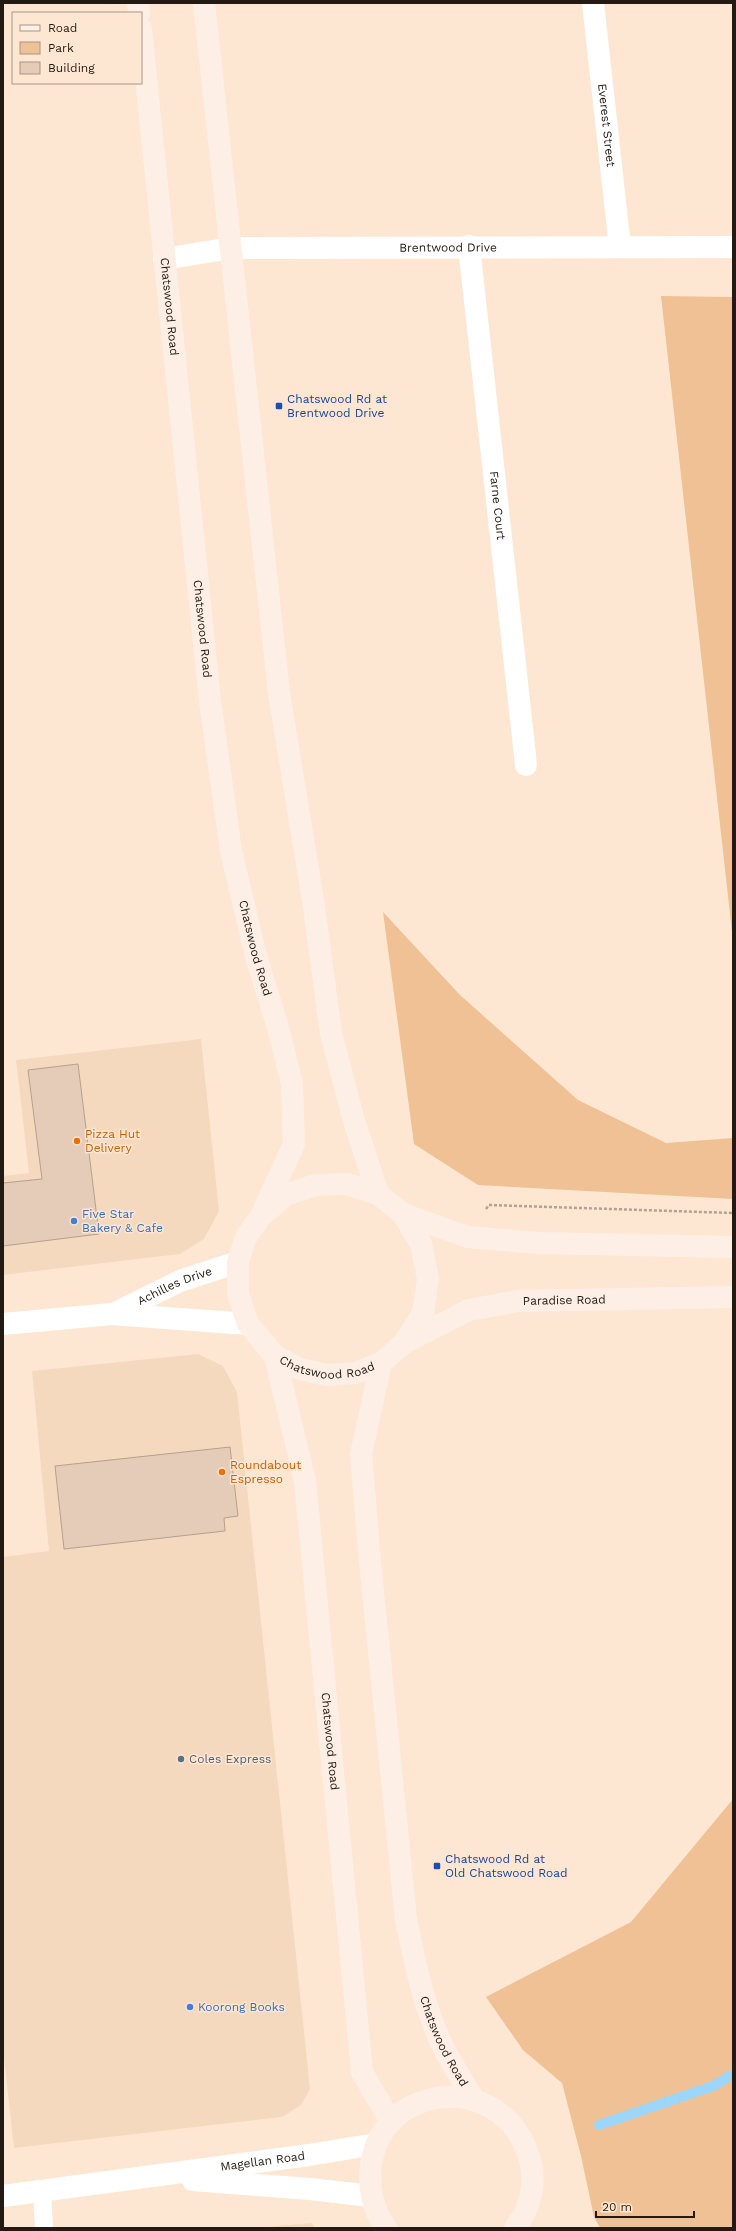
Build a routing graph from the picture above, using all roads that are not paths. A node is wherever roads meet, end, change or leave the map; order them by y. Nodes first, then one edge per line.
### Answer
1 (204, 3) edge
2 (593, 3) edge
3 (142, 38) edge
4 (470, 246) junction
5 (620, 247) junction
6 (733, 247) edge
7 (231, 248) junction
8 (164, 259) junction
9 (526, 764) dead end
10 (378, 1194) junction
11 (403, 1214) junction
12 (261, 1216) junction
13 (733, 1247) edge
14 (238, 1262) junction
15 (733, 1297) edge
16 (112, 1314) junction
17 (3, 1324) edge
18 (248, 1324) junction
19 (404, 1343) junction
20 (275, 1356) junction
21 (381, 1363) junction
22 (474, 2100) junction
23 (391, 2122) junction
24 (376, 2144) junction
25 (148, 2177) junction
26 (42, 2192) junction
27 (3, 2196) edge
28 (371, 2196) junction
29 (521, 2225) edge
30 (44, 2228) edge
31 (386, 2228) edge

1 - 7 main road
2 - 5 street, Everest Street
3 - 8 main road, Chatswood Road
4 - 5 street, Brentwood Drive
4 - 7 street, Brentwood Drive
4 - 9 street, Farne Court
5 - 6 street, Brentwood Drive
7 - 8 street, Brentwood Drive
7 - 10 main road
8 - 12 main road, Chatswood Road
10 - 11 main road, Chatswood Road
10 - 12 main road, Chatswood Road
11 - 13 main road
11 - 19 main road, Chatswood Road
12 - 14 main road, Chatswood Road
14 - 16 street, Achilles Drive
14 - 18 main road, Chatswood Road
15 - 19 main road, Paradise Road
16 - 17 street, Achilles Drive
16 - 18 street, Achilles Drive
18 - 20 main road, Chatswood Road
19 - 21 main road, Chatswood Road
20 - 21 main road, Chatswood Road
20 - 23 main road, Chatswood Road
21 - 22 main road, Chatswood Road
22 - 23 main road
22 - 29 main road
23 - 24 main road
24 - 25 street, Magellan Road
24 - 28 main road
25 - 26 street, Magellan Road
25 - 28 street, Magellan Road
26 - 27 street, Magellan Road
26 - 30 lane
28 - 31 main road

